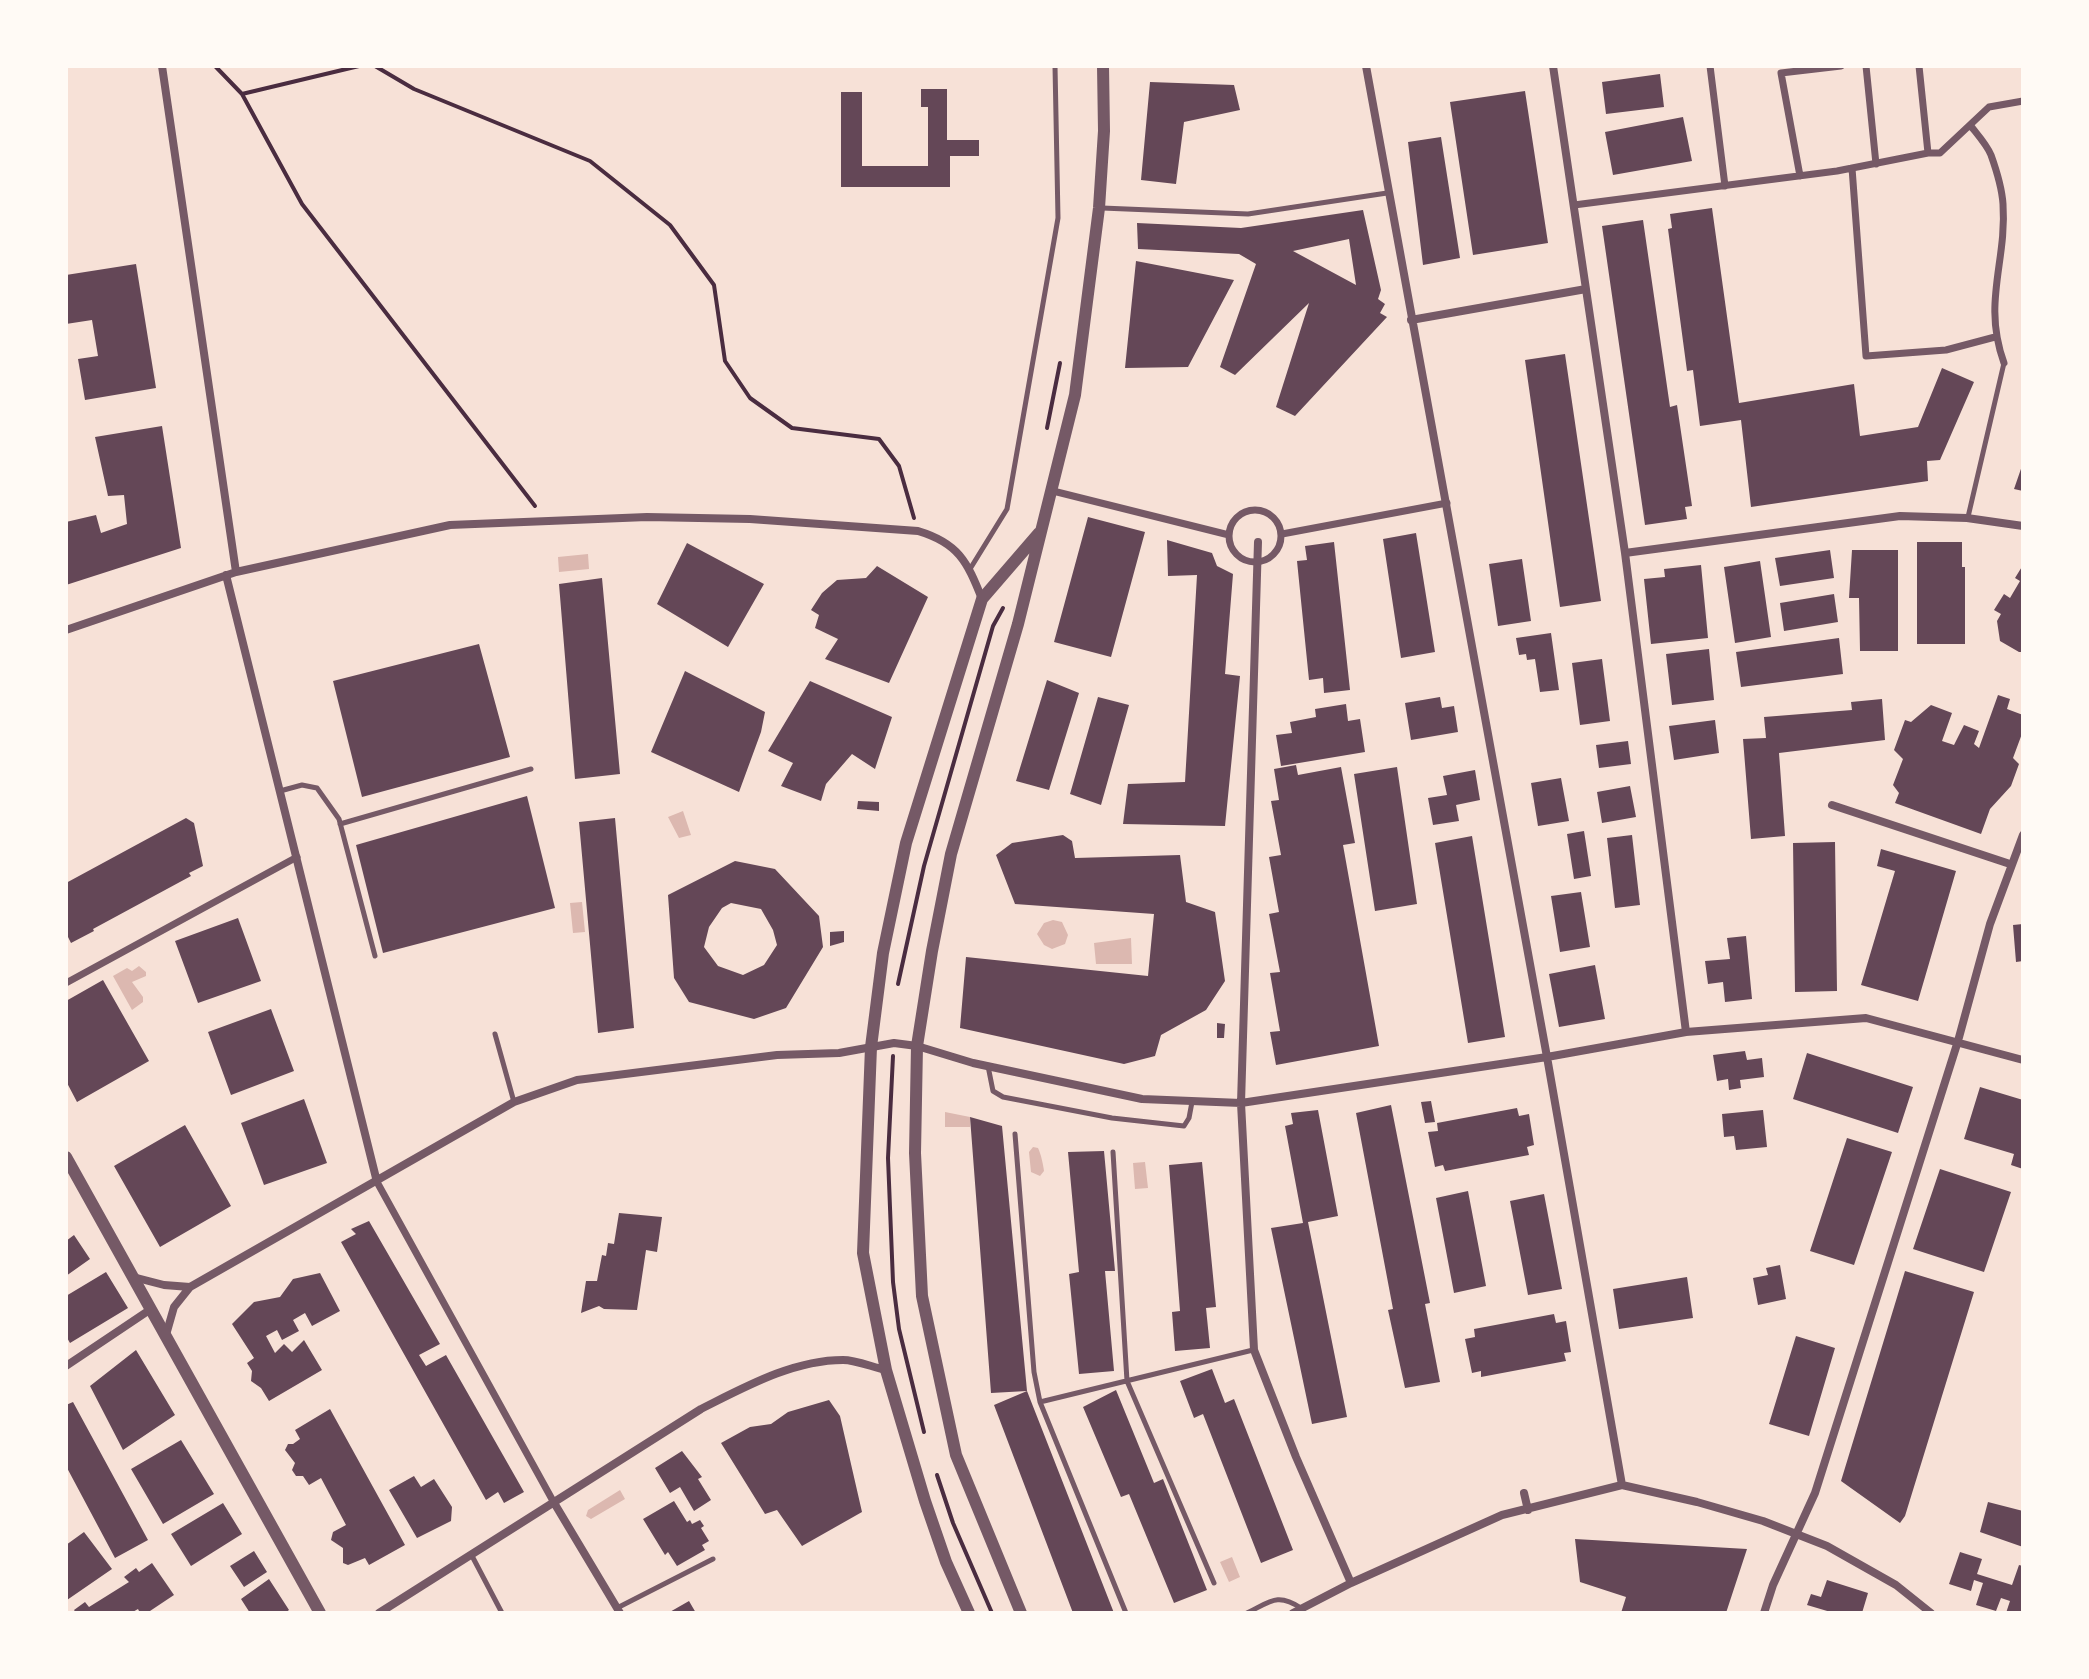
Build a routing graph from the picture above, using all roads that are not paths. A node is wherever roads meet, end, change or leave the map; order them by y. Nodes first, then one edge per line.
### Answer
1 (162, 66) edge
2 (1055, 66) edge
3 (1103, 66) edge
4 (1366, 66) edge
5 (1553, 66) edge
6 (1710, 66) edge
7 (1841, 66) edge
8 (1866, 66) edge
9 (1919, 66) edge
10 (2023, 101) edge
11 (1970, 125) junction
12 (1928, 153) junction
13 (1876, 164) junction
14 (1852, 168) junction
15 (1800, 176) junction
16 (1725, 186) junction
17 (1387, 193) junction
18 (1574, 205) junction
19 (1099, 208) junction
20 (1586, 289) junction
21 (1411, 320) junction
22 (1995, 337) junction
23 (2004, 363) joint
24 (1053, 491) junction
25 (1447, 503) junction
26 (1967, 518) junction
27 (2023, 526) edge
28 (1042, 529) junction
29 (1282, 534) junction
30 (1229, 535) junction
31 (1258, 542) dead end
32 (1625, 553) junction
33 (1258, 562) junction
34 (970, 569) junction
35 (236, 572) junction
36 (226, 575) junction
37 (982, 599) junction
38 (66, 630) edge
39 (531, 769) dead end
40 (280, 791) junction
41 (1832, 805) dead end
42 (340, 824) junction
43 (2023, 835) edge
44 (297, 857) junction
45 (2010, 864) junction
46 (375, 956) dead end
47 (66, 983) edge
48 (1686, 1032) junction
49 (495, 1034) dead end
50 (1958, 1041) junction
51 (917, 1046) junction
52 (871, 1047) junction
53 (1547, 1057) junction
54 (2023, 1060) edge
55 (988, 1066) junction
56 (1192, 1101) junction
57 (514, 1102) junction
58 (1241, 1103) junction
59 (1015, 1134) dead end
60 (1113, 1152) dead end
61 (66, 1157) edge
62 (377, 1182) junction
63 (133, 1277) junction
64 (190, 1287) junction
65 (151, 1309) junction
66 (166, 1335) junction
67 (1254, 1350) junction
68 (66, 1366) edge
69 (886, 1370) junction
70 (1127, 1381) junction
71 (1040, 1402) junction
72 (1622, 1485) junction
73 (1524, 1493) dead end
74 (553, 1501) junction
75 (1528, 1510) junction
76 (1797, 1534) junction
77 (470, 1553) junction
78 (713, 1559) dead end
79 (1214, 1583) dead end
80 (1351, 1583) junction
81 (1302, 1608) junction
82 (619, 1610) edge
83 (320, 1613) edge
84 (379, 1613) edge
85 (502, 1613) edge
86 (969, 1613) edge
87 (1021, 1613) edge
88 (1126, 1613) edge
89 (1247, 1613) edge
90 (1293, 1613) edge
91 (1764, 1613) edge
92 (1931, 1613) edge

1 - 35 street
2 - 34 lane
3 - 19 street
4 - 17 street
5 - 18 street
6 - 16 street
7 - 15 street
8 - 13 street
9 - 12 street
10 - 11 street
11 - 12 street
11 - 22 street
12 - 13 street
13 - 14 street
14 - 15 street
14 - 22 street
15 - 16 street
16 - 18 street
17 - 19 lane
17 - 21 street
18 - 20 street
19 - 24 street
20 - 21 street
20 - 32 street
21 - 25 street
22 - 23 street
23 - 26 lane
24 - 28 street
24 - 30 street
25 - 29 street
25 - 53 street
26 - 27 street
26 - 32 street
28 - 37 street
28 - 51 street
29 - 30 street
29 - 33 street
30 - 33 street
31 - 33 street
32 - 48 street
33 - 58 street
34 - 35 street
34 - 37 street
35 - 36 street
36 - 38 street
36 - 40 street
37 - 52 street
39 - 42 lane
40 - 42 lane
40 - 44 street
41 - 45 street
42 - 46 lane
43 - 45 street
44 - 47 street
44 - 62 street
45 - 50 street
48 - 50 street
48 - 53 street
49 - 57 lane
50 - 54 street
50 - 76 street
51 - 52 street
51 - 55 street
51 - 87 street
52 - 57 street
52 - 69 street
53 - 58 street
53 - 72 street
55 - 56 street
55 - 56 lane
56 - 58 street
57 - 62 street
58 - 67 street
59 - 71 lane
60 - 70 lane
61 - 63 street
62 - 64 street
62 - 74 street
63 - 64 street
63 - 65 street
64 - 66 street
65 - 66 street
65 - 68 street
66 - 83 street
67 - 70 lane
67 - 80 street
69 - 74 street
69 - 86 street
70 - 71 lane
70 - 79 lane
71 - 88 lane
72 - 75 street
72 - 76 street
73 - 75 street
74 - 77 street
74 - 82 street
75 - 80 street
76 - 91 street
76 - 92 street
77 - 84 street
77 - 85 lane
78 - 82 lane
80 - 81 street
81 - 89 lane
81 - 90 street

